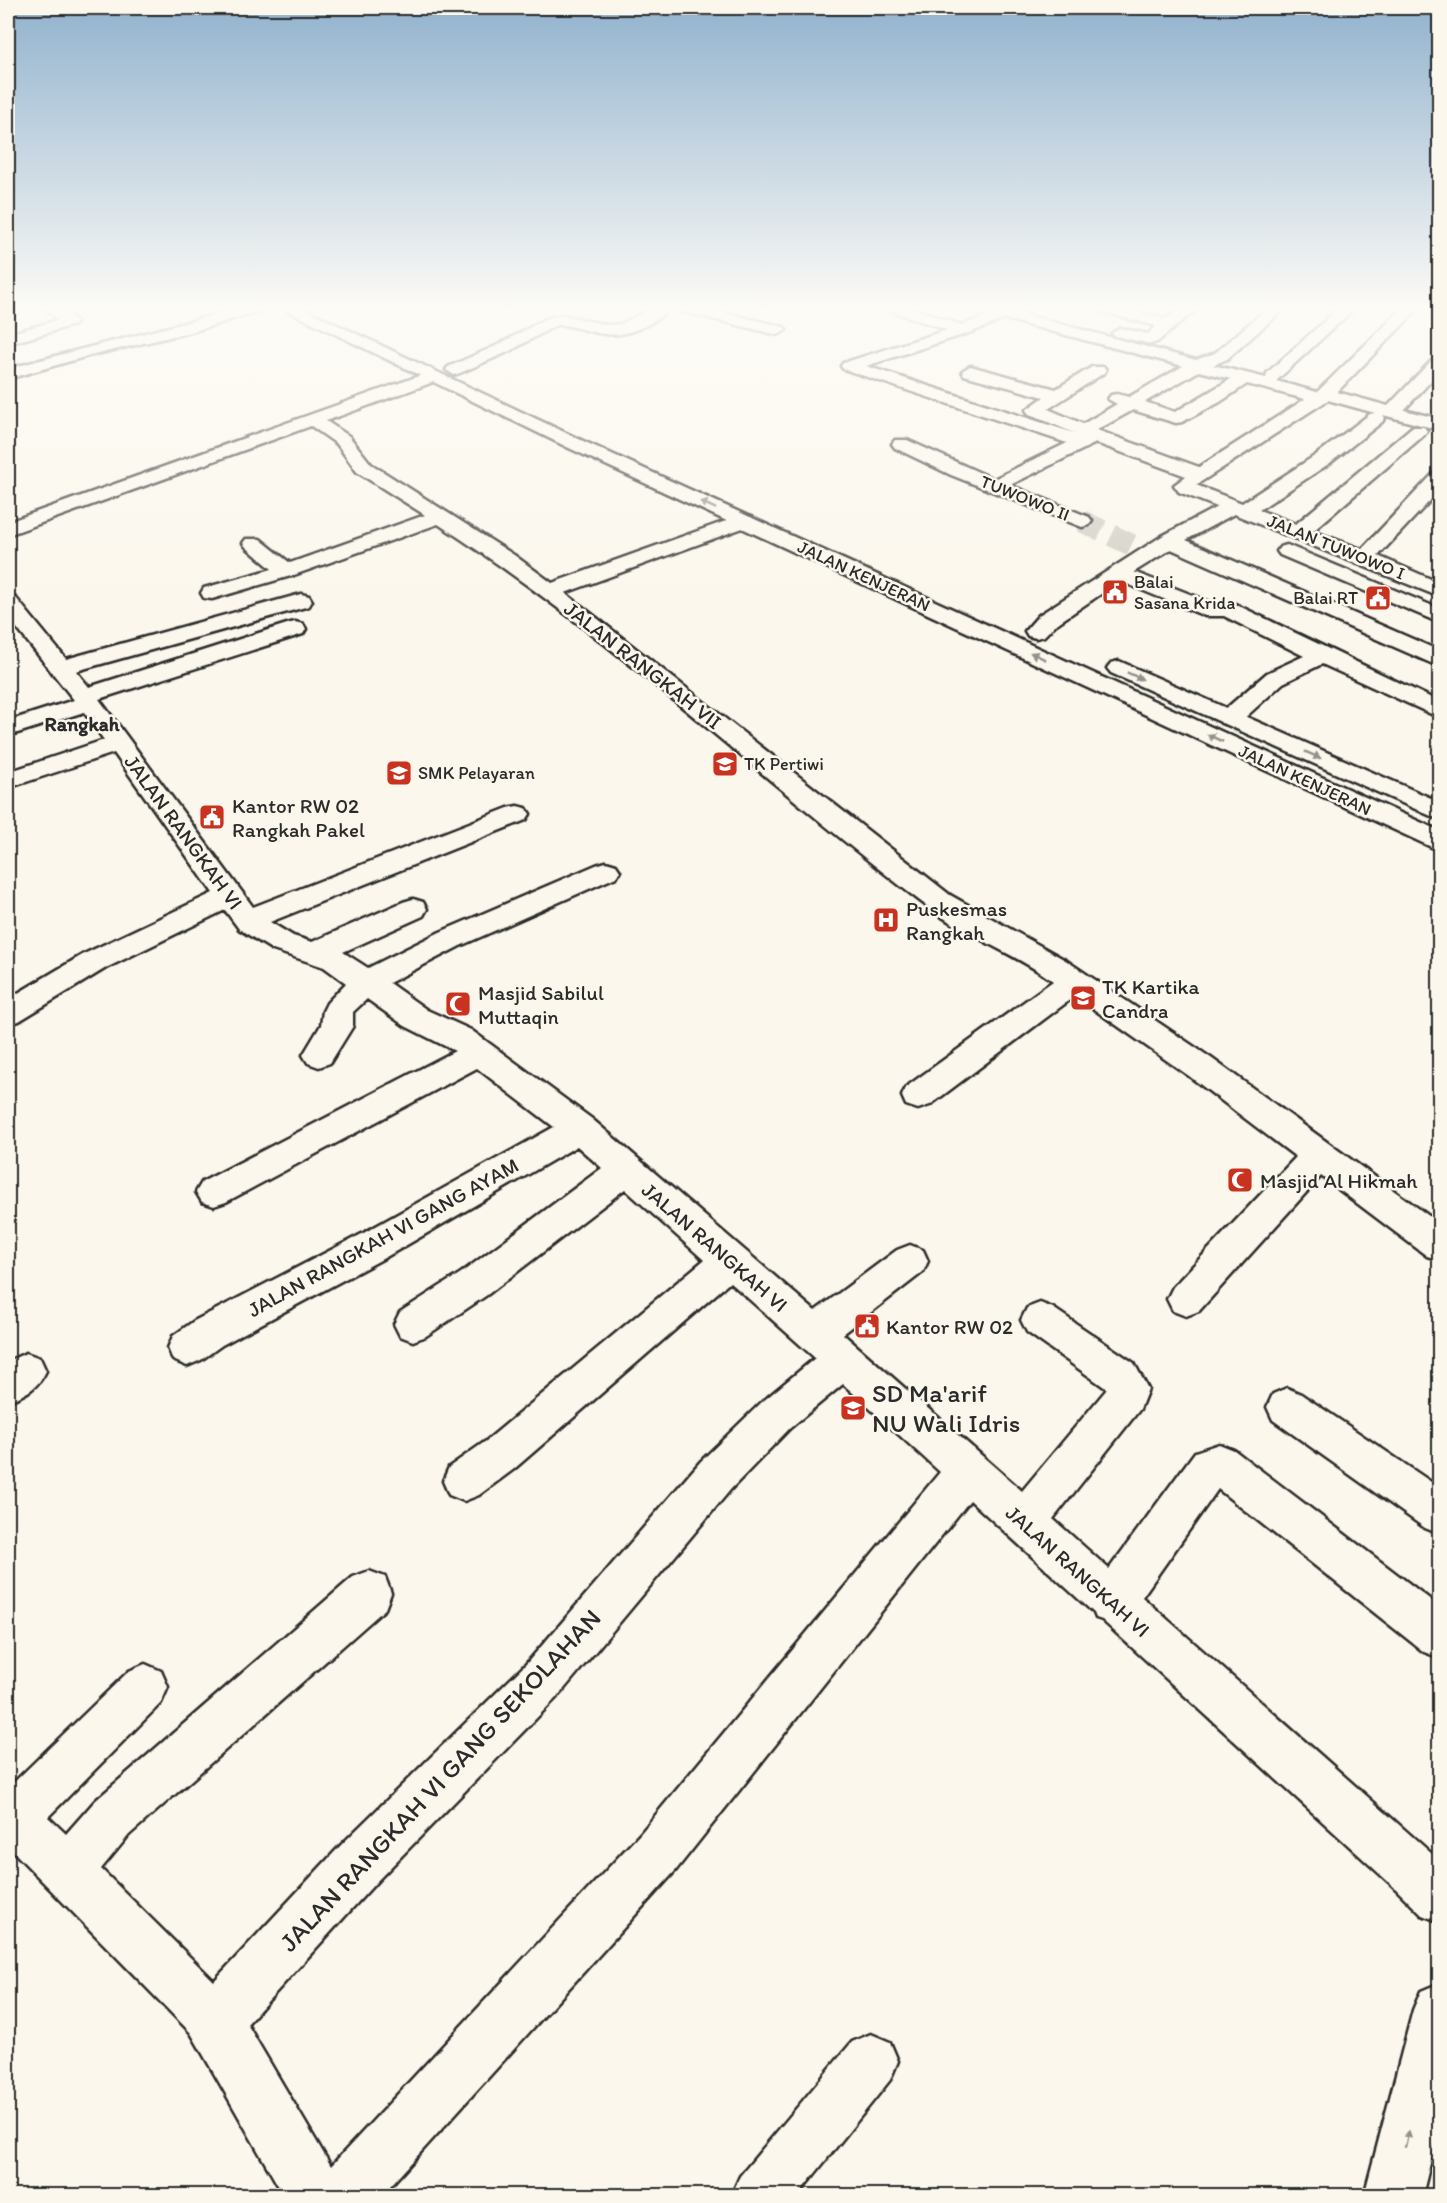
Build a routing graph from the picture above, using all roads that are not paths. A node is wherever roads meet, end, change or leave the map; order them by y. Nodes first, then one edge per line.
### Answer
1 (342, 411) edge
2 (521, 411) edge
3 (532, 411) edge
4 (1003, 411) edge
5 (1037, 411) edge
6 (1120, 411) edge
7 (1154, 411) edge
8 (1190, 411) edge
9 (1300, 411) edge
10 (1370, 411) edge
11 (1388, 411) edge
12 (1384, 415) junction
13 (315, 421) junction
14 (1440, 425) edge
15 (1418, 431) dead end
16 (1089, 436) junction
17 (901, 444) dead end
18 (1202, 475) junction
19 (1440, 478) edge
20 (996, 485) junction
21 (1241, 514) junction
22 (441, 516) junction
23 (744, 521) junction
24 (1082, 521) tunnel mouth
25 (800, 526) dead end
26 (8, 529) edge
27 (1299, 532) junction
28 (1169, 540) junction
29 (253, 543) dead end
30 (1270, 544) dead end
31 (1365, 558) junction
32 (287, 571) junction
33 (1118, 573) junction
34 (1437, 585) edge
35 (549, 591) junction
36 (212, 593) dead end
37 (301, 601) dead end
38 (8, 603) edge
39 (1440, 617) edge
40 (1014, 621) dead end
41 (295, 629) dead end
42 (1036, 631) junction
43 (1057, 641) dead end
44 (1321, 656) junction
45 (1100, 660) dead end
46 (1440, 660) edge
47 (61, 668) junction
48 (87, 700) junction
49 (1440, 711) edge
50 (1230, 718) junction
51 (8, 729) edge
52 (120, 743) junction
53 (8, 780) edge
54 (1440, 812) edge
55 (517, 814) dead end
56 (1440, 842) edge
57 (606, 870) dead end
58 (239, 908) junction
59 (413, 909) dead end
60 (314, 953) junction
61 (1074, 981) junction
62 (366, 982) junction
63 (8, 1013) edge
64 (480, 1052) junction
65 (319, 1055) dead end
66 (918, 1096) dead end
67 (580, 1128) junction
68 (1319, 1154) junction
69 (626, 1169) junction
70 (214, 1192) dead end
71 (1440, 1245) edge
72 (729, 1261) junction
73 (910, 1261) dead end
74 (1186, 1299) dead end
75 (1040, 1320) dead end
76 (413, 1324) dead end
77 (829, 1347) junction
78 (187, 1348) dead end
79 (1287, 1407) dead end
80 (967, 1471) junction
81 (464, 1481) dead end
82 (1440, 1513) edge
83 (1024, 1522) junction
84 (369, 1593) dead end
85 (1112, 1602) junction
86 (1440, 1636) edge
87 (145, 1687) dead end
88 (10, 1814) edge
89 (67, 1871) junction
90 (1440, 1897) edge
91 (1440, 2010) edge
92 (213, 2021) junction
93 (871, 2061) dead end
94 (316, 2196) edge
95 (342, 2196) edge
96 (760, 2196) edge
97 (1393, 2196) edge

1 - 13 main road
23 -> 2 main road, JALAN KENJERAN
3 - 25 main road, JALAN KENJERAN
4 - 16 main road
5 - 16 main road
6 - 16 main road
7 - 8 main road
9 - 18 main road
10 - 12 main road
11 - 12 main road
12 - 14 main road
12 - 21 main road
13 - 22 main road, JALAN RANGKAH VII
13 - 26 main road
15 - 27 main road
16 - 18 main road
16 - 20 main road
17 - 20 main road, TUWOWO II
18 - 21 main road, JALAN TUWOWO I
19 - 31 main road
20 - 24 main road, TUWOWO II
21 - 27 main road, JALAN TUWOWO I
21 - 28 main road
22 - 32 main road
22 - 35 main road, JALAN RANGKAH VII
23 - 35 main road
56 -> 23 main road, JALAN KENJERAN
27 - 31 main road, JALAN TUWOWO I
28 - 33 main road
28 - 46 main road
29 - 32 main road
30 - 39 main road
31 - 34 main road, JALAN TUWOWO I
32 - 36 main road
33 - 42 main road
33 - 44 main road
35 - 61 main road, JALAN RANGKAH VII
37 - 47 main road
38 - 47 main road, JALAN RANGKAH VI
40 - 42 main road
41 - 48 main road
42 - 43 main road
44 - 49 main road
44 - 50 main road
45 -> 50 main road, JALAN KENJERAN
47 - 48 main road, JALAN RANGKAH VI
48 - 51 main road
48 - 52 main road, JALAN RANGKAH VI
50 -> 54 main road, JALAN KENJERAN
52 - 53 main road
52 - 58 main road, JALAN RANGKAH VI
55 - 58 main road
57 - 62 main road
58 - 60 main road, JALAN RANGKAH VI
58 - 63 main road
59 - 60 main road
60 - 62 main road, JALAN RANGKAH VI
61 - 66 main road
61 - 68 main road, JALAN RANGKAH VII
62 - 64 main road, JALAN RANGKAH VI
62 - 65 main road
64 - 67 main road, JALAN RANGKAH VI
64 - 70 main road
67 - 69 main road, JALAN RANGKAH VI
67 - 78 main road, JALAN RANGKAH VI GANG AYAM
68 - 71 main road, JALAN RANGKAH VII
68 - 74 main road
69 - 72 main road, JALAN RANGKAH VI
69 - 76 main road
72 - 77 main road, JALAN RANGKAH VI
72 - 81 main road
73 - 77 main road, JALAN RANGKAH VI GANG SEKOLAHAN
75 - 83 main road
77 - 80 main road, JALAN RANGKAH VI
77 - 92 main road, JALAN RANGKAH VI GANG SEKOLAHAN
79 - 82 main road
80 - 83 main road, JALAN RANGKAH VI
80 - 95 main road
83 - 85 main road, JALAN RANGKAH VI
84 - 89 main road
85 - 86 main road
85 - 90 main road, JALAN RANGKAH VI
87 - 88 main road
88 - 89 main road
89 - 92 main road
97 -> 91 main road
92 - 94 main road
93 - 96 main road

